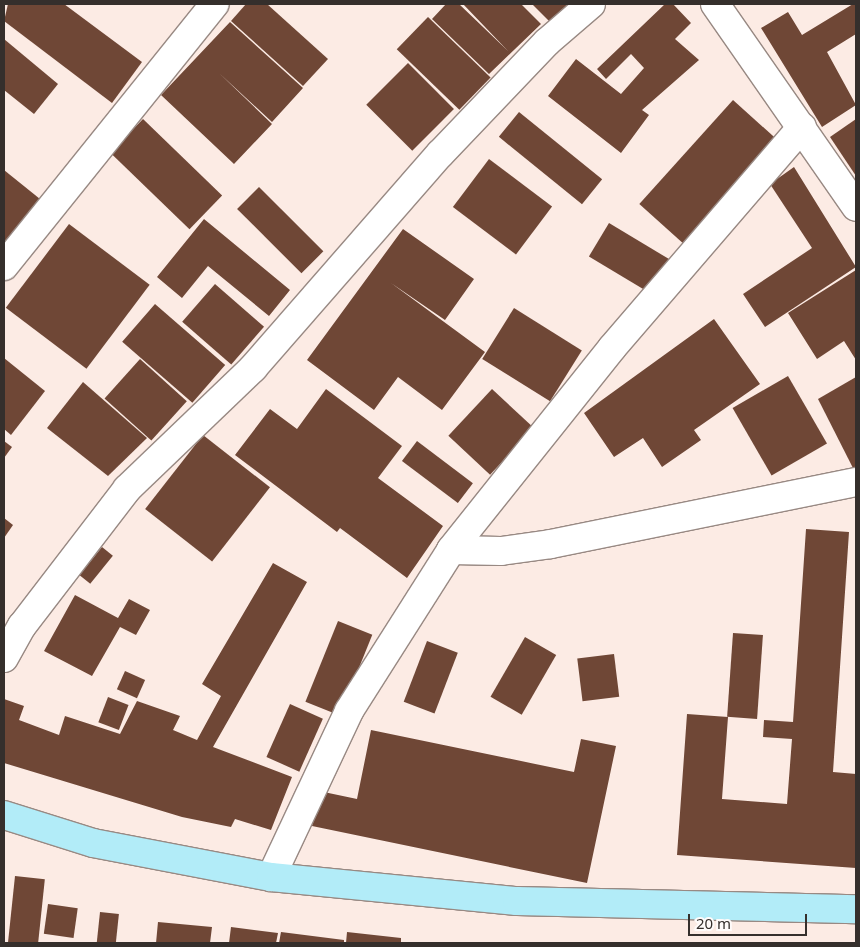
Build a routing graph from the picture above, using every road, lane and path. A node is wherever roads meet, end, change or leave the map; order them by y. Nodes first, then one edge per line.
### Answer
1 (215, 4) edge
2 (591, 4) edge
3 (715, 4) edge
4 (802, 127) junction
5 (856, 207) edge
6 (4, 266) edge
7 (856, 482) edge
8 (451, 550) junction
9 (4, 658) edge
10 (4, 815) edge
11 (271, 877) junction
12 (856, 909) edge

1 - 6 street
2 - 9 street
3 - 4 street
4 - 5 street
4 - 8 street
7 - 8 street
8 - 11 street
10 - 11 street
11 - 12 street

